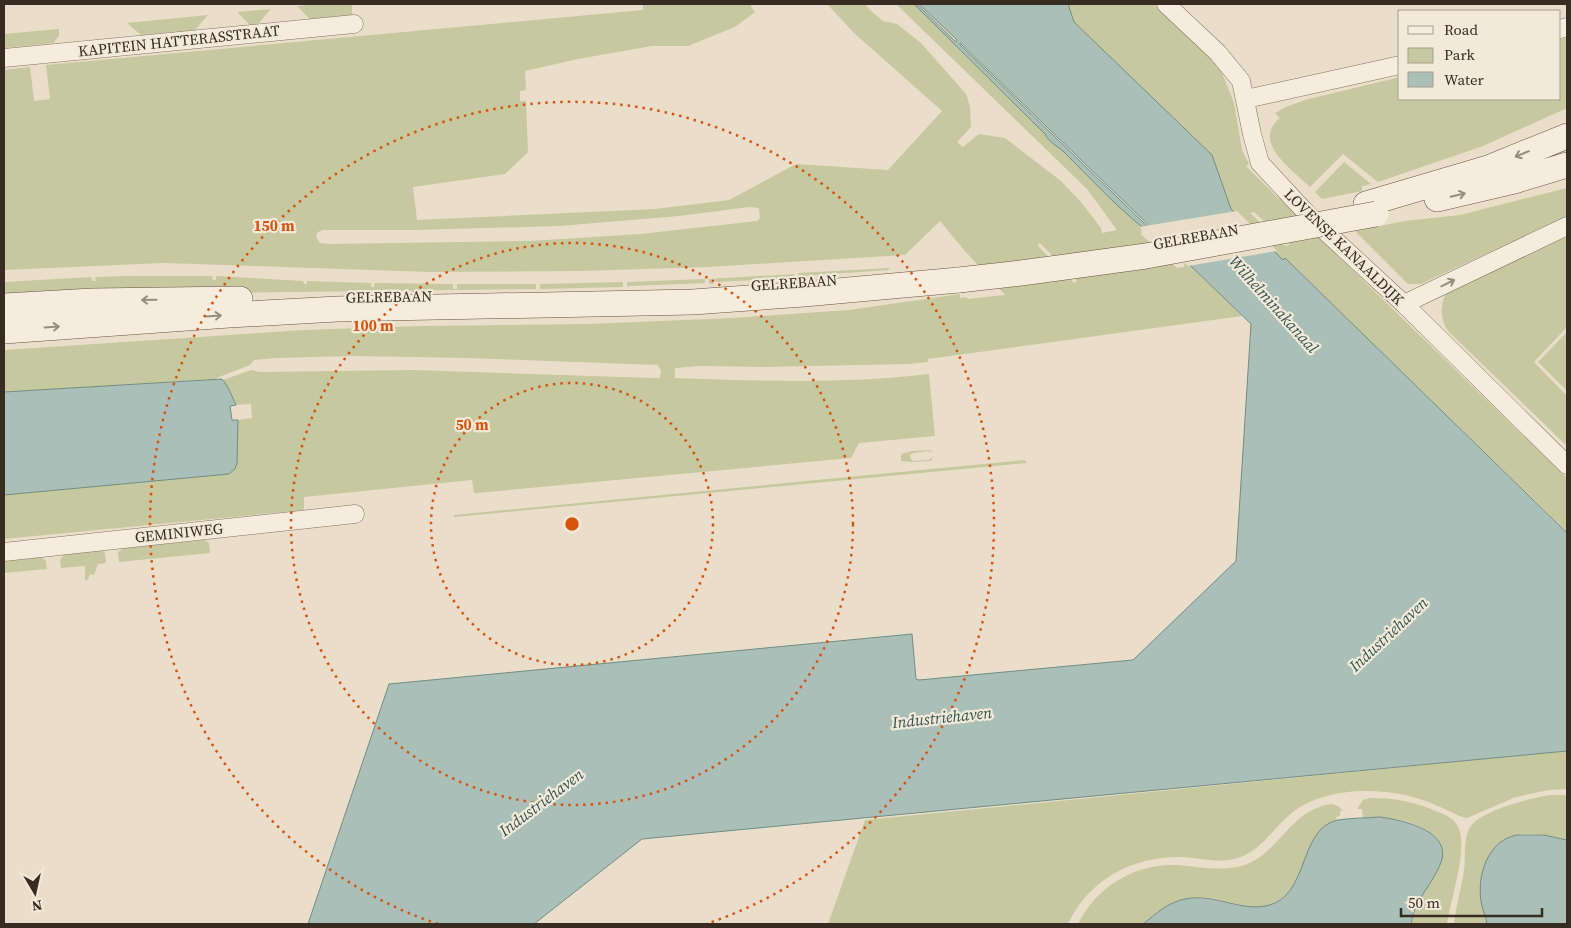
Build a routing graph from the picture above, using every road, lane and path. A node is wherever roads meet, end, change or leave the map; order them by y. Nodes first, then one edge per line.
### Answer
1 (1166, 4) edge
2 (354, 24) dead end
3 (4, 58) edge
4 (1398, 65) edge
5 (1246, 99) junction
6 (1567, 136) edge
7 (1567, 165) edge
8 (1371, 209) junction
9 (1567, 226) edge
10 (954, 275) junction
11 (1404, 304) junction
12 (4, 306) edge
13 (4, 331) edge
14 (1567, 465) edge
15 (355, 514) dead end
16 (4, 552) edge

1 - 5 street, LOVENSE KANAALDIJK
2 - 3 street, KAPITEIN HATTERASSTRAAT
4 - 5 street
5 - 11 street, LOVENSE KANAALDIJK
6 -> 8 street, GELREBAAN
8 -> 7 street, GELREBAAN
8 - 10 street, GELREBAAN, bridge
11 -> 9 street
10 -> 12 street, GELREBAAN
13 -> 10 street, GELREBAAN
11 - 14 street, LOVENSE KANAALDIJK
15 - 16 street, GEMINIWEG

